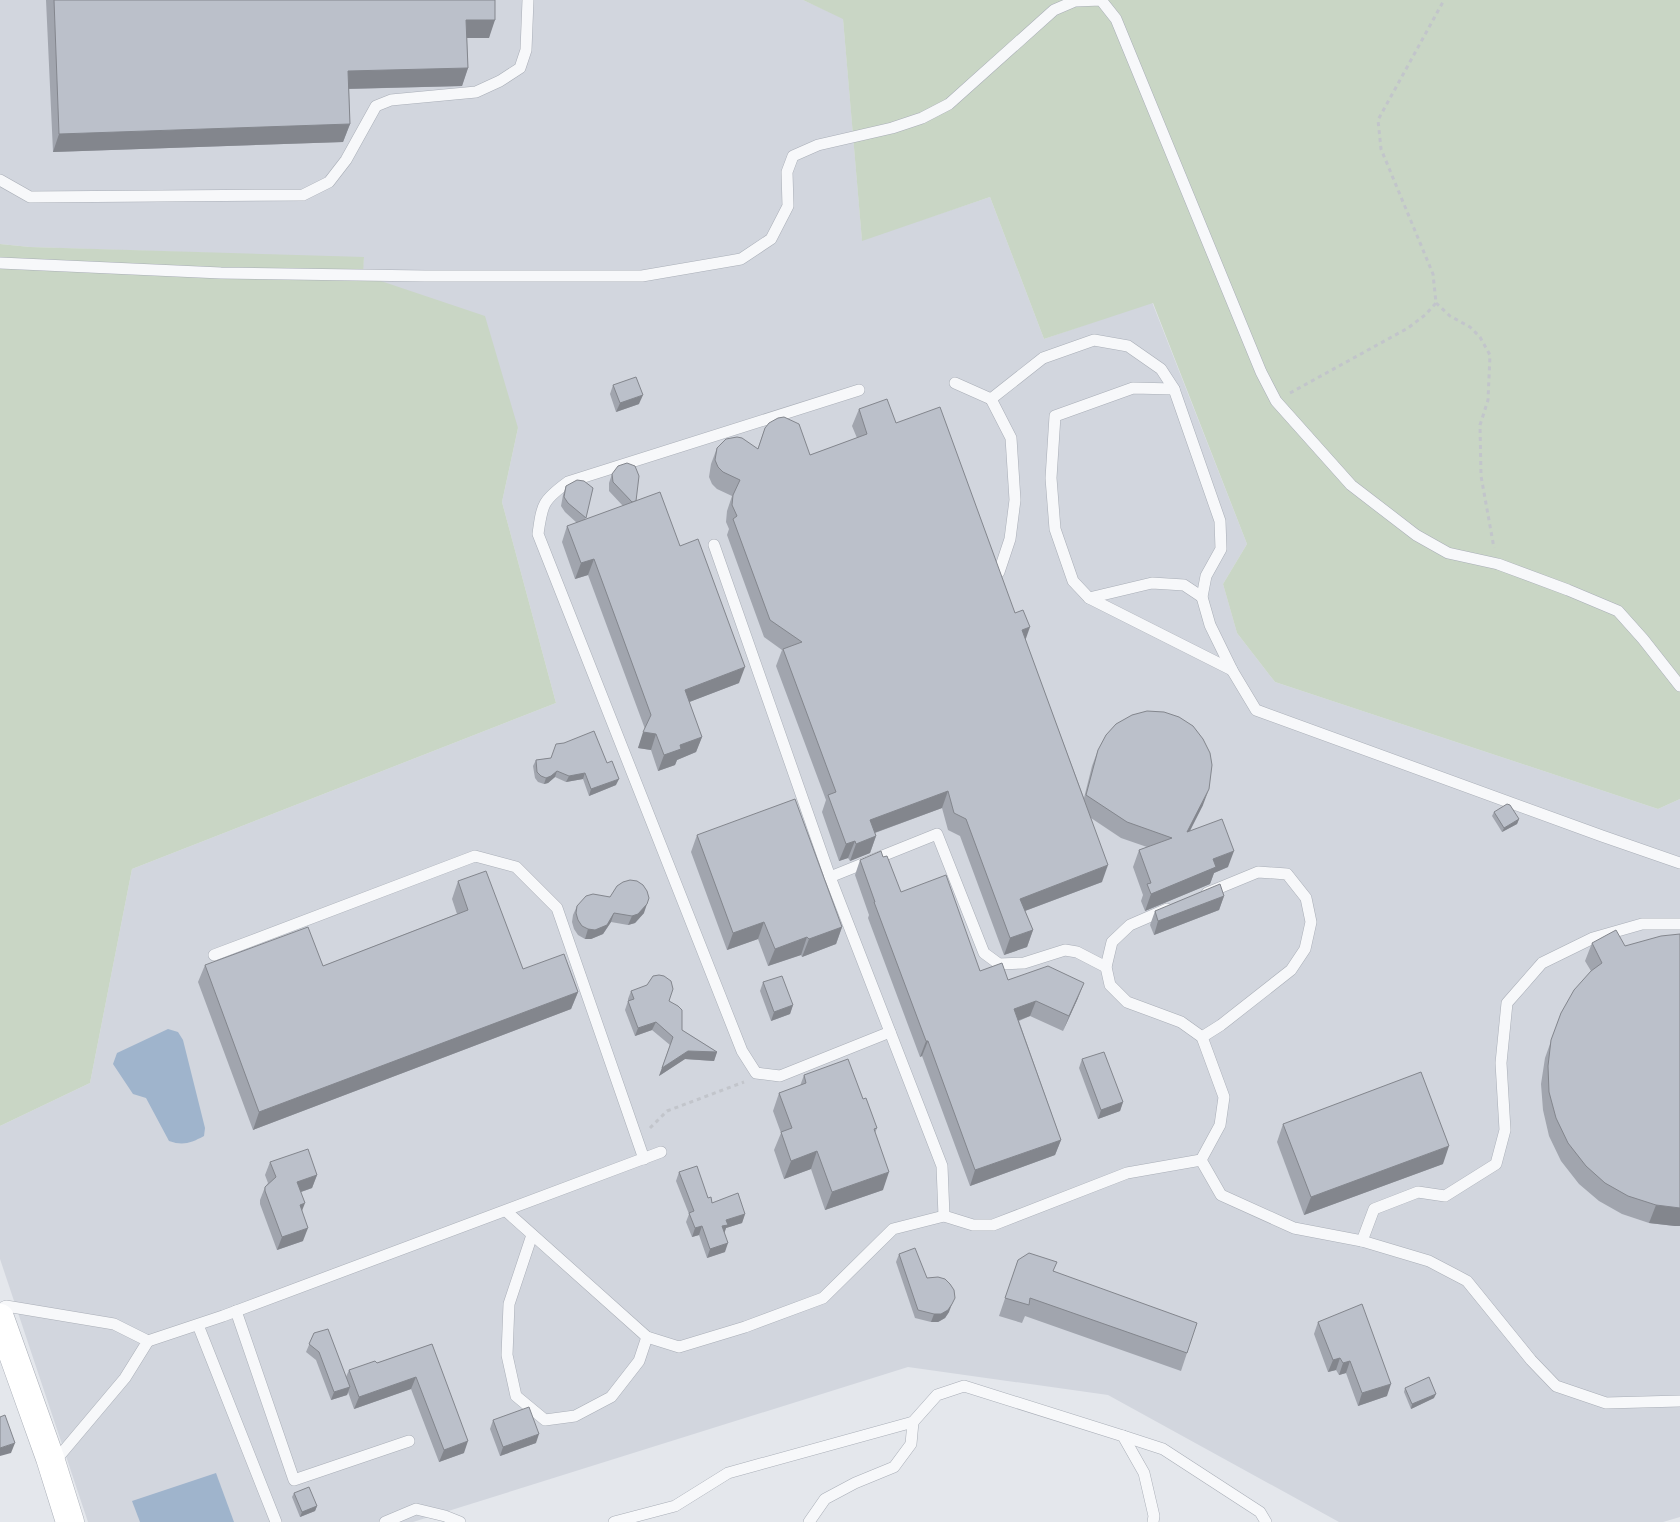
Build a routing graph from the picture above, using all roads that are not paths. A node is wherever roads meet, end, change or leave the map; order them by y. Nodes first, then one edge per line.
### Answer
1 (528, 0) edge
2 (0, 180) edge
3 (0, 263) edge
4 (955, 383) dead end
5 (1174, 389) junction
6 (858, 390) dead end
7 (991, 398) junction
8 (714, 545) dead end
9 (999, 572) edge
10 (1202, 597) junction
11 (1089, 598) junction
12 (1232, 670) junction
13 (1680, 686) edge
14 (1680, 863) edge
15 (830, 877) junction
16 (1194, 898) edge
17 (1175, 906) edge
18 (1680, 924) edge
19 (214, 954) dead end
20 (1106, 967) junction
21 (890, 1032) junction
22 (1202, 1038) junction
23 (661, 1152) dead end
24 (644, 1159) junction
25 (1202, 1160) junction
26 (506, 1210) junction
27 (944, 1216) junction
28 (532, 1235) junction
29 (1362, 1241) junction
30 (0, 1309) edge
31 (236, 1311) junction
32 (0, 1318) edge
33 (198, 1325) junction
34 (647, 1337) junction
35 (148, 1341) junction
36 (1680, 1401) edge
37 (912, 1422) junction
38 (1123, 1436) junction
39 (409, 1441) dead end
40 (50, 1458) junction
41 (70, 1522) edge
42 (276, 1522) edge
43 (385, 1522) edge
44 (460, 1522) edge
45 (614, 1522) edge
46 (809, 1522) edge
47 (1153, 1522) edge
48 (1266, 1522) edge

1 - 2 lane
3 - 13 lane
4 - 7 lane
5 - 7 lane
5 - 10 lane
5 - 11 lane
6 - 21 lane
7 - 9 lane
8 - 15 lane
10 - 11 lane
10 - 12 lane
11 - 12 lane
12 - 14 lane
15 - 20 lane
15 - 21 lane
16 - 22 lane
17 - 20 lane
18 - 29 lane
19 - 24 lane
20 - 22 lane
21 - 27 lane
22 - 25 lane
23 - 24 lane
24 - 26 lane
25 - 27 lane
25 - 29 lane
26 - 28 lane
26 - 31 lane
27 - 34 lane
28 - 34 lane
28 - 34 lane
29 - 36 lane
30 - 35 lane
31 - 33 lane
31 - 39 lane
32 - 40 street
33 - 35 lane
33 - 42 lane
35 - 40 lane
37 - 38 lane
37 - 45 lane
37 - 46 lane
38 - 47 lane
38 - 48 lane
40 - 41 street
43 - 44 lane

